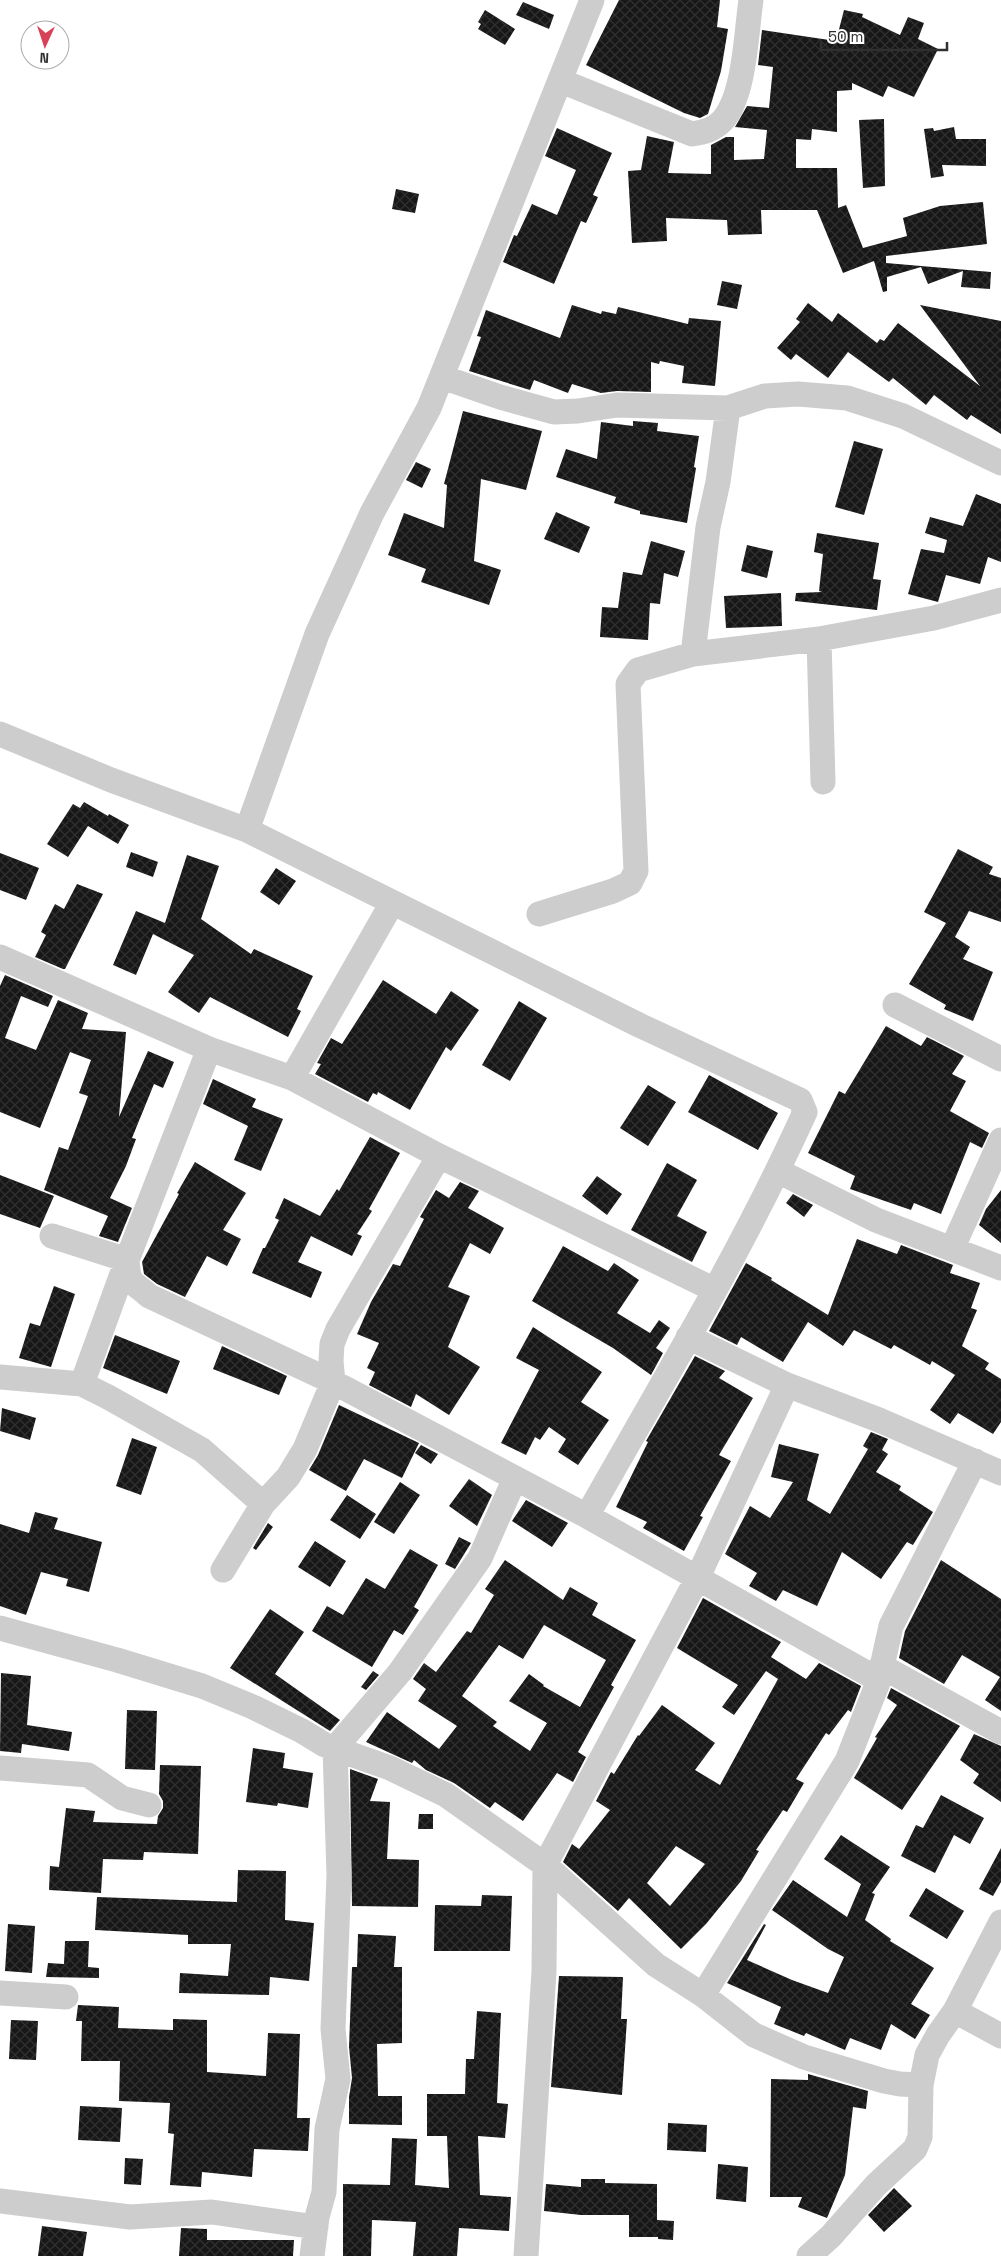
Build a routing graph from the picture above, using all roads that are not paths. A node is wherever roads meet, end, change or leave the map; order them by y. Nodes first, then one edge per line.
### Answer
1 (592, 0) edge
2 (751, 0) edge
3 (561, 81) junction
4 (442, 377) junction
5 (728, 408) junction
6 (1001, 463) edge
7 (1001, 600) edge
8 (819, 639) junction
9 (692, 654) junction
10 (0, 734) edge
11 (823, 782) dead end
12 (247, 830) junction
13 (392, 903) junction
14 (538, 914) dead end
15 (0, 956) edge
16 (895, 1004) dead end
17 (209, 1050) junction
18 (1001, 1059) edge
19 (292, 1078) junction
20 (1001, 1140) edge
21 (439, 1156) junction
22 (778, 1171) junction
23 (52, 1236) dead end
24 (952, 1248) junction
25 (127, 1260) junction
26 (1001, 1268) edge
27 (715, 1290) junction
28 (688, 1336) junction
29 (0, 1376) edge
30 (333, 1382) junction
31 (82, 1384) junction
32 (786, 1385) junction
33 (975, 1461) junction
34 (1001, 1473) edge
35 (515, 1478) junction
36 (263, 1504) junction
37 (587, 1516) junction
38 (223, 1570) dead end
39 (698, 1578) junction
40 (0, 1628) edge
41 (880, 1673) junction
42 (1001, 1732) edge
43 (335, 1748) junction
44 (0, 1768) edge
45 (149, 1806) dead end
46 (546, 1864) junction
47 (1001, 1922) edge
48 (0, 1993) edge
49 (703, 1996) junction
50 (66, 1998) dead end
51 (955, 2011) junction
52 (1001, 2036) edge
53 (921, 2085) junction
54 (0, 2201) edge
55 (316, 2227) junction
56 (312, 2256) edge
57 (526, 2256) edge
58 (809, 2256) edge

1 - 3 street
2 - 3 street
3 - 4 street
4 - 5 street
4 - 12 street
5 - 6 street
5 - 9 street
7 - 8 street
8 - 9 street
8 - 11 street
9 - 14 street
10 - 12 street
12 - 13 street
13 - 19 street
13 - 22 street
15 - 17 street
16 - 18 street
17 - 19 street
17 - 25 street
19 - 21 street
20 - 24 street
21 - 27 street
21 - 30 street
22 - 24 street
22 - 27 street
23 - 25 street
24 - 26 street
25 - 30 street
25 - 31 street
27 - 28 street
28 - 32 street
28 - 37 street
29 - 31 street
30 - 35 street
30 - 36 street
31 - 36 street
32 - 33 street
32 - 39 street
33 - 34 street
33 - 41 street
35 - 37 street
35 - 43 street
36 - 38 street
37 - 39 street
39 - 41 street
39 - 46 street
40 - 43 street
41 - 42 street
41 - 49 street
43 - 46 street
43 - 55 street
44 - 45 street
46 - 49 street
46 - 57 street
47 - 51 street
48 - 50 street
49 - 53 street
51 - 52 street
51 - 53 street
53 - 58 street
54 - 55 street
55 - 56 street

